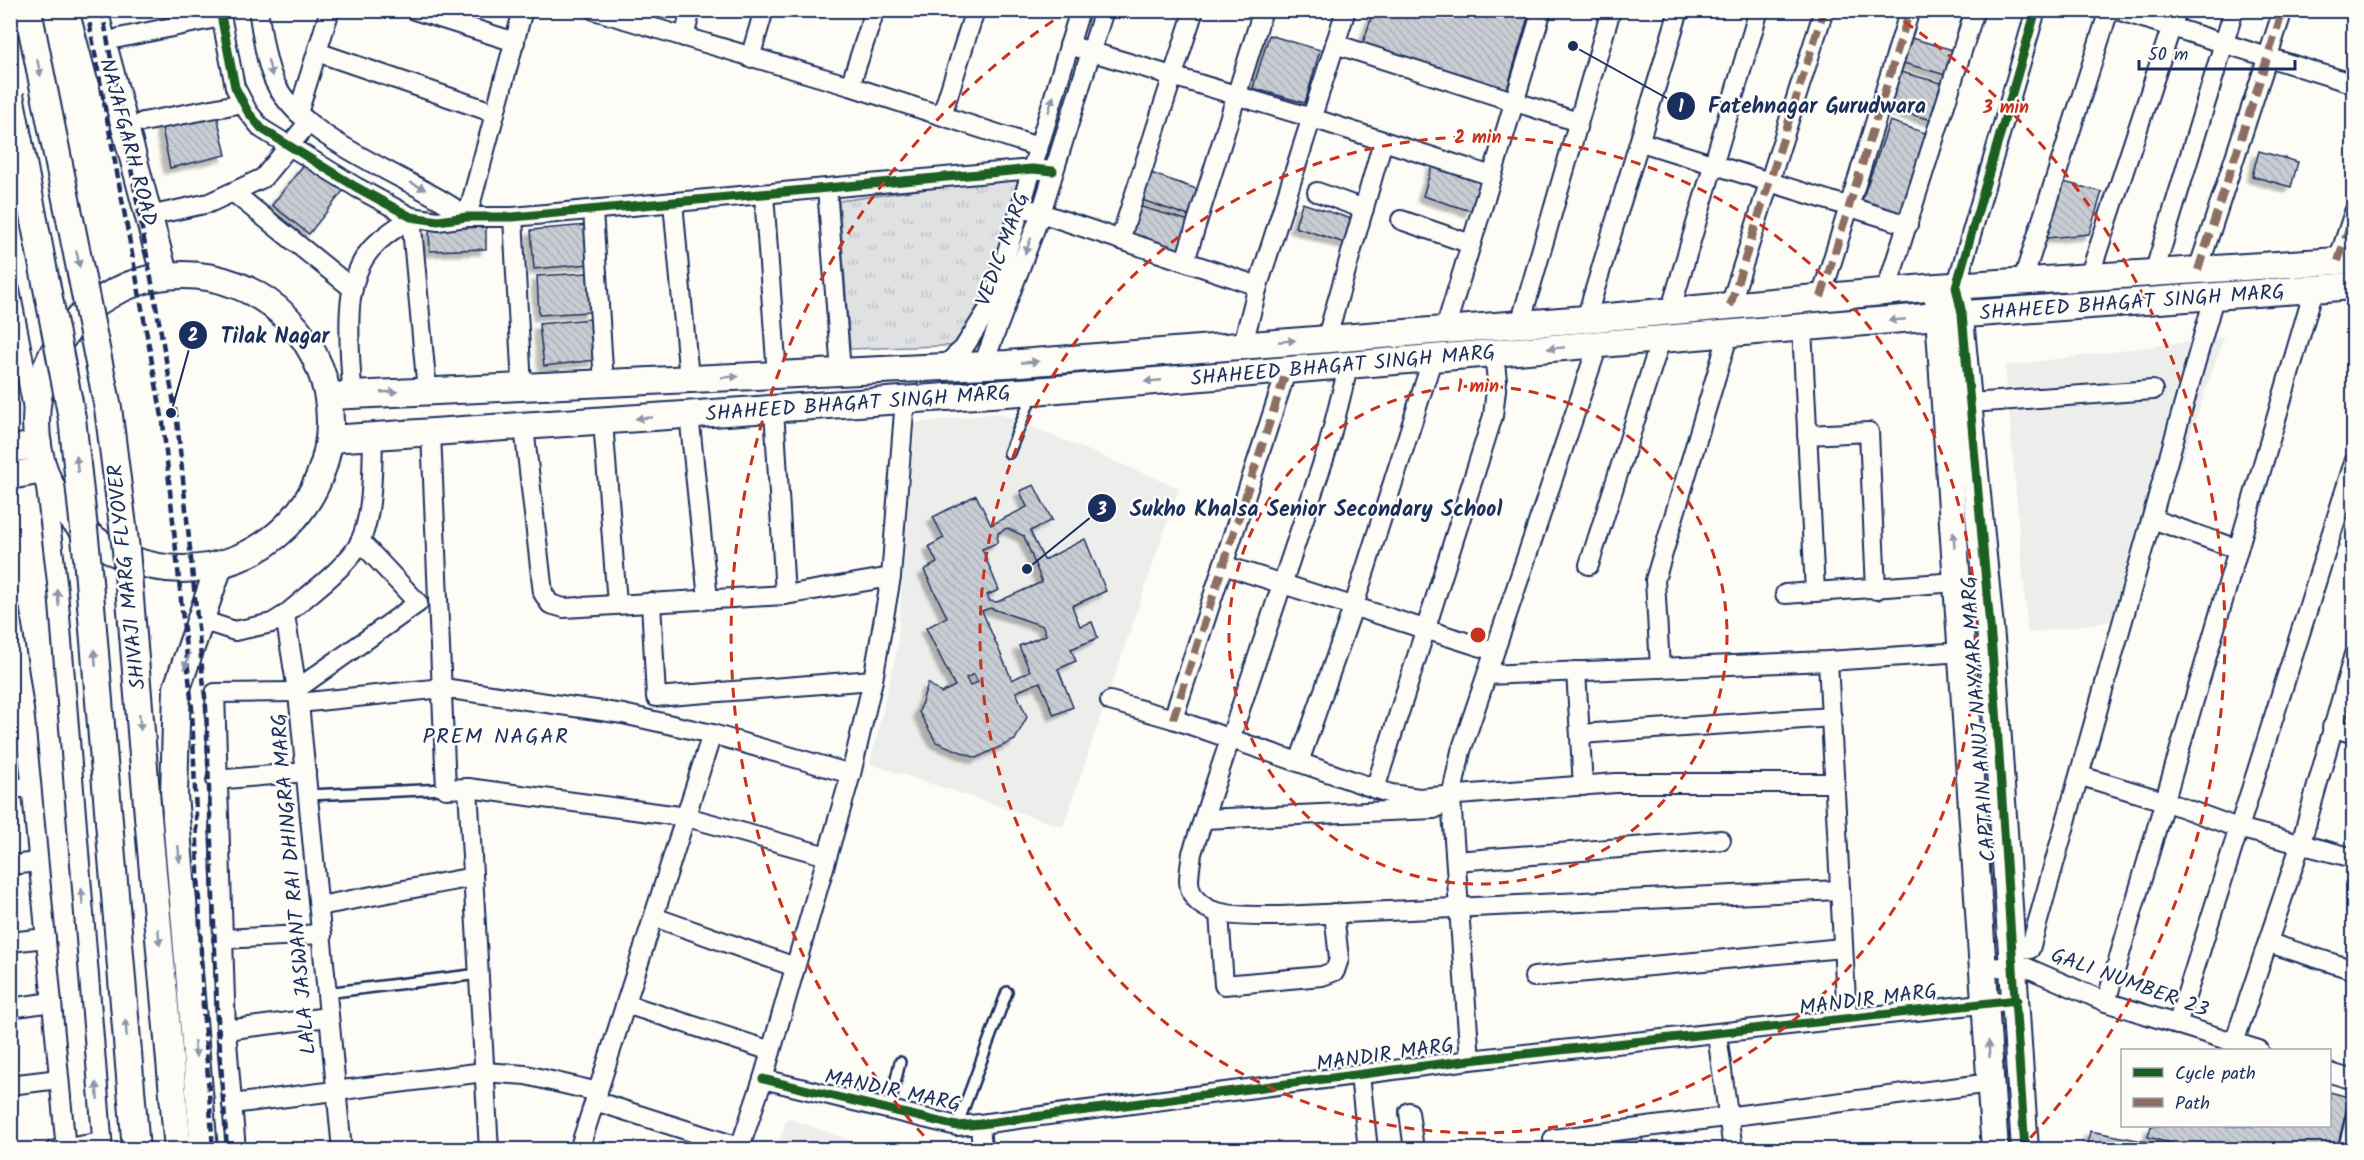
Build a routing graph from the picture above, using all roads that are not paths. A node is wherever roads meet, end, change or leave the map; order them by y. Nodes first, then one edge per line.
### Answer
1 (27, 10) edge
2 (94, 10) edge
3 (258, 10) edge
4 (330, 10) edge
5 (414, 10) edge
6 (523, 10) edge
7 (594, 10) edge
8 (691, 10) edge
9 (764, 10) edge
10 (875, 10) edge
11 (975, 10) edge
12 (1080, 10) edge
13 (1104, 10) edge
14 (1194, 10) edge
15 (1263, 10) edge
16 (1346, 10) edge
17 (1542, 10) edge
18 (1611, 10) edge
19 (1680, 10) edge
20 (1759, 10) edge
21 (1824, 10) edge
22 (1910, 10) edge
23 (1975, 10) edge
24 (2036, 10) edge
25 (2109, 10) edge
26 (2117, 10) edge
27 (2177, 10) edge
28 (2234, 10) edge
29 (2283, 10) edge
30 (220, 14) edge
31 (629, 15) edge
32 (2171, 28) junction
33 (684, 37) junction
34 (119, 38) dead end
35 (515, 42) junction
36 (2225, 43) junction
37 (1335, 44) junction
38 (1069, 45) junction
39 (1091, 51) junction
40 (317, 52) junction
41 (2268, 56) junction
42 (750, 58) junction
43 (1175, 77) junction
44 (2354, 84) edge
45 (850, 86) junction
46 (10, 95) edge
47 (1236, 96) junction
48 (1515, 102) junction
49 (243, 103) junction
50 (495, 113) junction
51 (942, 115) junction
52 (303, 118) junction
53 (1312, 118) junction
54 (143, 122) dead end
55 (1578, 122) junction
56 (1383, 141) junction
57 (1641, 142) junction
58 (290, 147) junction
59 (1038, 147) junction
60 (1713, 164) junction
61 (1032, 169) junction
62 (1053, 171) junction
63 (1492, 176) junction
64 (1769, 182) junction
65 (827, 188) junction
66 (1317, 192) dead end
67 (234, 193) junction
68 (764, 194) junction
69 (673, 202) junction
70 (1021, 206) junction
71 (1849, 206) junction
72 (1364, 209) junction
73 (592, 210) junction
74 (2354, 212) edge
75 (1041, 213) junction
76 (149, 216) junction
77 (411, 217) junction
78 (466, 217) junction
79 (513, 217) junction
80 (1401, 220) dead end
81 (1908, 225) junction
82 (1120, 240) junction
83 (1471, 244) junction
84 (1185, 261) junction
85 (2346, 261) edge
86 (2198, 270) junction
87 (2154, 273) junction
88 (164, 274) junction
89 (2089, 277) junction
90 (2022, 283) junction
91 (1258, 286) junction
92 (2354, 286) edge
93 (1947, 287) junction
94 (353, 289) junction
95 (2313, 289) junction
96 (10, 290) edge
97 (1886, 291) junction
98 (2215, 294) junction
99 (1821, 297) junction
100 (1730, 306) junction
101 (1670, 312) junction
102 (1950, 315) junction
103 (1586, 319) junction
104 (1520, 324) junction
105 (1802, 327) junction
106 (1445, 329) junction
107 (1729, 333) junction
108 (1327, 338) junction
109 (1661, 339) junction
110 (1243, 344) junction
111 (1598, 345) junction
112 (1494, 353) junction
113 (1433, 357) junction
114 (1349, 364) junction
115 (983, 365) junction
116 (943, 367) junction
117 (1287, 369) junction
118 (841, 372) junction
119 (777, 375) junction
120 (689, 379) junction
121 (604, 384) junction
122 (522, 387) junction
123 (2153, 390) dead end
124 (428, 391) junction
125 (1034, 391) junction
126 (341, 395) junction
127 (905, 399) junction
128 (1970, 404) junction
129 (774, 409) junction
130 (689, 414) junction
131 (603, 420) junction
132 (524, 427) junction
133 (431, 432) junction
134 (37, 435) junction
135 (1807, 435) junction
136 (373, 436) junction
137 (331, 439) junction
138 (10, 449) edge
139 (1009, 453) dead end
140 (2354, 462) edge
141 (44, 475) junction
142 (10, 476) edge
143 (2152, 519) junction
144 (360, 541) junction
145 (2238, 549) junction
146 (1223, 565) junction
147 (1589, 565) dead end
148 (219, 566) junction
149 (891, 577) junction
150 (1958, 582) junction
151 (1283, 584) junction
152 (1876, 590) junction
153 (1815, 592) junction
154 (1785, 594) dead end
155 (785, 596) junction
156 (708, 599) junction
157 (651, 602) junction
158 (617, 604) junction
159 (1353, 605) junction
160 (10, 611) edge
161 (285, 615) junction
162 (201, 620) junction
163 (1426, 629) junction
164 (1494, 651) junction
165 (1963, 652) junction
166 (2354, 654) edge
167 (1828, 661) junction
168 (1660, 668) junction
169 (1576, 671) junction
170 (1486, 675) junction
171 (873, 680) junction
172 (443, 688) junction
173 (298, 695) junction
174 (1110, 701) dead end
175 (17, 710) edge
176 (1832, 717) junction
177 (1173, 719) junction
178 (2332, 727) junction
179 (712, 734) junction
180 (1580, 734) junction
181 (2354, 734) edge
182 (1231, 739) junction
183 (1299, 762) junction
184 (306, 772) junction
185 (851, 774) junction
186 (2081, 776) junction
187 (216, 780) junction
188 (1835, 783) junction
189 (1583, 786) junction
190 (31, 787) junction
191 (468, 788) junction
192 (10, 789) edge
193 (446, 789) junction
194 (1376, 789) junction
195 (308, 795) junction
196 (1451, 798) junction
197 (2164, 801) junction
198 (687, 817) junction
199 (1203, 819) junction
200 (2238, 828) junction
201 (1721, 840) dead end
202 (2301, 843) junction
203 (827, 856) junction
204 (2354, 858) edge
205 (1456, 861) junction
206 (39, 862) junction
207 (10, 865) edge
208 (473, 877) junction
209 (1839, 890) junction
210 (320, 906) junction
211 (1459, 909) junction
212 (1219, 913) junction
213 (1334, 913) junction
214 (654, 917) junction
215 (322, 934) junction
216 (46, 938) junction
217 (222, 939) junction
218 (10, 942) edge
219 (2269, 943) junction
220 (1842, 948) junction
221 (2022, 958) junction
222 (795, 967) junction
223 (1984, 968) junction
224 (2354, 970) edge
225 (479, 974) junction
226 (1534, 977) dead end
227 (1006, 992) dead end
228 (326, 993) junction
229 (2017, 1000) junction
230 (52, 1002) junction
231 (2106, 1002) junction
232 (1986, 1003) junction
233 (626, 1004) junction
234 (10, 1008) edge
235 (328, 1017) junction
236 (1847, 1019) junction
237 (2176, 1024) junction
238 (226, 1030) junction
239 (1717, 1035) junction
240 (2234, 1043) junction
241 (2255, 1049) edge
242 (771, 1051) junction
243 (1470, 1060) junction
244 (900, 1062) dead end
245 (484, 1072) junction
246 (2331, 1073) edge
247 (1360, 1075) junction
248 (59, 1079) junction
249 (763, 1079) junction
250 (2354, 1080) edge
251 (1991, 1083) junction
252 (10, 1085) edge
253 (336, 1093) junction
254 (596, 1096) junction
255 (232, 1104) junction
256 (2354, 1105) edge
257 (889, 1109) junction
258 (1409, 1112) dead end
259 (1728, 1117) junction
260 (980, 1124) junction
261 (957, 1126) junction
262 (1553, 1139) dead end
263 (102, 1146) edge
264 (739, 1148) edge
265 (62, 1149) edge
266 (136, 1149) edge
267 (178, 1149) edge
268 (204, 1149) edge
269 (236, 1149) edge
270 (342, 1149) edge
271 (489, 1149) edge
272 (579, 1149) edge
273 (982, 1149) edge
274 (1368, 1149) edge
275 (1414, 1149) edge
276 (1733, 1149) edge
277 (1995, 1149) edge
278 (2025, 1149) edge
279 (2343, 1149) edge

1 -> 267 main road, SHIVAJI MARG FLYOVER, bridge
2 - 76 main road, NAJAFGARH ROAD
3 -> 52 street
4 - 40 street
5 - 35 street
6 - 35 street
7 - 31 street
8 - 33 street
9 - 42 street
10 - 45 street
11 - 51 street
12 - 38 street, VEDIC MARG
13 - 39 street, VEDIC MARG
14 - 43 street
15 - 47 street
16 - 37 street
17 - 48 street
18 - 55 street
19 - 57 street
20 - 60 street
21 - 64 street
22 - 71 street
23 - 81 street
24 - 93 street
25 - 90 street
26 - 32 street
27 - 32 street
28 - 36 street
29 - 41 street
30 - 34 street
30 - 49 street
31 - 33 street
32 - 36 street
32 - 89 street
33 - 42 street
35 - 50 street
36 - 41 street
36 - 87 street
37 - 48 street
37 - 53 street
38 - 39 street
59 -> 38 street, VEDIC MARG
39 - 43 street
39 - 62 street, VEDIC MARG
40 - 50 street
40 - 52 street
41 - 44 street
41 - 86 street
42 - 45 street
43 - 47 street
43 - 82 street
45 - 51 street
266 -> 46 main road, SHIVAJI MARG FLYOVER, bridge
47 - 53 street
47 - 84 street
48 - 55 street
48 - 63 street
49 - 54 street
49 - 58 street
50 - 78 street
51 - 59 street
52 - 58 street
52 -> 78 street
53 - 56 street
53 - 91 street
55 - 104 street
56 - 63 street
56 - 72 street
57 - 60 street
57 - 103 street
58 - 67 street
58 - 77 street
59 - 61 street, VEDIC MARG
60 - 64 street
60 - 101 street
61 - 62 street
61 - 65 street
61 - 70 street, VEDIC MARG
62 - 75 street, VEDIC MARG
63 - 83 street
64 - 71 street
64 - 100 street
65 - 68 street
65 - 118 street
66 - 72 street
67 - 76 street
67 - 94 street
68 - 69 street
68 - 119 street
69 - 73 street
69 - 120 street
70 - 75 street
70 - 116 street, VEDIC MARG
71 - 81 street
71 - 99 street
72 - 108 street
73 - 79 street
73 - 121 street
74 - 85 street
75 - 82 street
75 -> 115 street, VEDIC MARG
76 - 88 main road, NAJAFGARH ROAD
77 - 78 street
77 - 94 street
77 - 124 street
78 - 79 street
79 - 122 street
80 - 83 street
81 - 97 street
82 - 84 street
83 - 106 street
84 - 91 street
85 - 86 main road, SHAHEED BHAGAT SINGH MARG
86 - 87 main road, SHAHEED BHAGAT SINGH MARG
87 - 89 main road, SHAHEED BHAGAT SINGH MARG
88 - 126 main road
88 - 134 main road
89 - 90 main road, SHAHEED BHAGAT SINGH MARG
90 - 93 main road, SHAHEED BHAGAT SINGH MARG
91 - 110 street
92 - 95 main road, SHAHEED BHAGAT SINGH MARG
93 - 97 main road, SHAHEED BHAGAT SINGH MARG
93 - 102 main road
94 - 126 street
95 - 98 main road, SHAHEED BHAGAT SINGH MARG
95 - 145 street
96 - 134 street
97 - 99 main road, SHAHEED BHAGAT SINGH MARG
98 - 102 main road, SHAHEED BHAGAT SINGH MARG
98 - 143 street
99 - 100 main road, SHAHEED BHAGAT SINGH MARG
100 - 101 main road, SHAHEED BHAGAT SINGH MARG
101 - 103 main road, SHAHEED BHAGAT SINGH MARG
102 -> 105 main road, SHAHEED BHAGAT SINGH MARG
102 - 128 main road, CAPTAIN ANUJ NAYYAR MARG
150 -> 102 main road, CAPTAIN ANUJ NAYYAR MARG
103 - 104 main road, SHAHEED BHAGAT SINGH MARG
104 - 106 main road, SHAHEED BHAGAT SINGH MARG
105 - 107 main road, SHAHEED BHAGAT SINGH MARG
105 - 135 street
106 - 108 main road, SHAHEED BHAGAT SINGH MARG
107 - 109 main road, SHAHEED BHAGAT SINGH MARG
107 - 168 street
110 -> 108 main road, SHAHEED BHAGAT SINGH MARG
109 - 111 main road, SHAHEED BHAGAT SINGH MARG
109 - 147 street
115 -> 110 main road, SHAHEED BHAGAT SINGH MARG
111 -> 112 main road, SHAHEED BHAGAT SINGH MARG
111 - 164 street
112 - 113 main road, SHAHEED BHAGAT SINGH MARG
112 - 163 street
113 - 114 main road, SHAHEED BHAGAT SINGH MARG
113 - 159 street
114 - 117 main road, SHAHEED BHAGAT SINGH MARG
114 - 151 street
115 - 116 main road, SHAHEED BHAGAT SINGH MARG
116 - 118 main road, SHAHEED BHAGAT SINGH MARG
117 -> 125 main road, SHAHEED BHAGAT SINGH MARG
117 - 146 street
118 - 119 main road, SHAHEED BHAGAT SINGH MARG
120 -> 119 main road, SHAHEED BHAGAT SINGH MARG
120 - 121 main road, SHAHEED BHAGAT SINGH MARG
121 - 122 main road, SHAHEED BHAGAT SINGH MARG
122 - 124 main road, SHAHEED BHAGAT SINGH MARG
123 - 128 street
126 -> 124 main road, SHAHEED BHAGAT SINGH MARG
125 - 127 main road, SHAHEED BHAGAT SINGH MARG
125 - 139 lane
126 - 137 main road
127 - 129 main road, SHAHEED BHAGAT SINGH MARG
127 - 149 street
128 - 221 main road, CAPTAIN ANUJ NAYYAR MARG
129 - 130 main road, SHAHEED BHAGAT SINGH MARG
129 - 155 street
130 -> 131 main road, SHAHEED BHAGAT SINGH MARG
130 - 156 street
131 - 132 main road, SHAHEED BHAGAT SINGH MARG
131 - 158 street
132 - 133 main road, SHAHEED BHAGAT SINGH MARG
132 - 158 street
133 - 136 main road, SHAHEED BHAGAT SINGH MARG
133 - 172 street
134 - 138 main road
134 - 141 main road
135 - 152 street
135 - 153 street
136 - 137 main road, SHAHEED BHAGAT SINGH MARG
136 - 144 street
137 - 148 main road
140 - 200 street
141 - 142 main road
141 - 148 main road
263 -> 141 street
143 - 145 street
143 - 186 street
144 - 161 street
144 - 173 street
145 - 197 street
146 - 151 street
146 - 177 street
148 - 162 main road
149 - 155 street
149 - 171 street
150 - 152 street
150 - 165 main road, CAPTAIN ANUJ NAYYAR MARG
151 - 159 street
151 - 182 street
152 - 153 street
153 - 154 street
155 - 156 street
156 - 157 street
157 - 158 street
157 - 171 street
159 - 163 street
159 - 183 street
160 - 175 street
161 - 162 street
161 - 173 street, LALA JASWANT RAI DHINGRA MARG
162 -> 268 main road
163 - 164 street
163 - 194 street
164 - 170 street
165 - 167 street
165 - 223 main road, CAPTAIN ANUJ NAYYAR MARG
166 - 178 street
167 - 168 street
167 - 176 street
168 - 169 street
169 - 170 street
169 - 180 street
170 - 196 street
171 - 185 street
172 - 173 street
172 - 179 street
172 - 193 street
173 - 184 street, LALA JASWANT RAI DHINGRA MARG
173 - 187 street
174 - 177 street
175 - 190 street
176 - 180 street
176 - 188 street
177 - 182 street
178 - 181 street
178 - 202 street
179 - 185 street
179 - 198 street
180 - 189 street
182 - 183 street
182 - 199 street
183 - 194 street
184 - 187 street
184 - 195 street, LALA JASWANT RAI DHINGRA MARG
185 - 203 street
186 - 197 street
186 - 221 street
187 - 217 street
188 - 189 street
188 - 209 street
189 - 196 street
190 - 192 street
190 - 206 street
191 - 193 street
191 - 198 street
191 - 208 street
193 - 195 lane
194 - 196 street
195 - 210 street, LALA JASWANT RAI DHINGRA MARG
196 - 199 street
196 - 205 street
197 - 200 street
197 - 231 street
198 - 203 street
198 - 214 street
199 - 212 street
200 - 202 street
200 - 237 street
201 - 205 street
202 - 204 street
202 - 219 street
203 - 222 street
205 - 211 street
206 - 207 street
206 - 216 street
208 - 210 street
208 - 225 street
209 - 211 street
209 - 220 street
210 - 215 street, LALA JASWANT RAI DHINGRA MARG
211 - 213 street
211 - 243 street
212 - 213 street
212 - 213 street
214 - 222 street
214 - 233 street
215 - 217 street
215 - 228 street, LALA JASWANT RAI DHINGRA MARG
216 - 218 street
216 - 230 street
217 - 238 street
219 - 224 street
219 - 240 street
220 - 226 street
220 - 236 street
221 - 223 street, GALI NUMBER 23
221 - 229 main road, CAPTAIN ANUJ NAYYAR MARG
221 - 231 street, GALI NUMBER 23
222 - 242 street
223 - 232 main road, CAPTAIN ANUJ NAYYAR MARG
225 - 228 lane
225 - 245 street
227 - 261 lane
228 - 235 street, LALA JASWANT RAI DHINGRA MARG
229 - 232 street, MANDIR MARG
229 - 278 main road, CAPTAIN ANUJ NAYYAR MARG
230 - 234 street
230 - 248 street
231 - 237 street, GALI NUMBER 23
232 - 236 street, MANDIR MARG
251 -> 232 main road, CAPTAIN ANUJ NAYYAR MARG
233 - 242 street
233 - 254 street
235 - 238 street
235 - 253 street, LALA JASWANT RAI DHINGRA MARG
236 - 239 street, MANDIR MARG
237 - 240 street, GALI NUMBER 23
238 - 255 street
239 - 243 street, MANDIR MARG
239 - 259 street
240 - 241 street, GALI NUMBER 23
242 - 249 street
243 - 247 street, MANDIR MARG
244 - 257 lane
245 - 253 street
245 - 254 street
245 - 271 street
246 - 250 street
247 - 260 street, MANDIR MARG
247 - 274 street
248 - 252 street
248 - 265 street
249 - 257 street, MANDIR MARG
249 - 264 street
251 - 259 street
251 - 277 main road, CAPTAIN ANUJ NAYYAR MARG
253 - 255 street
253 - 270 street, LALA JASWANT RAI DHINGRA MARG
254 - 264 street
254 - 272 street
255 - 269 street
256 - 279 lane
257 - 261 street, MANDIR MARG
258 - 275 street
259 - 262 street
259 - 276 street
260 - 261 street, MANDIR MARG
260 - 273 street
263 - 265 street

